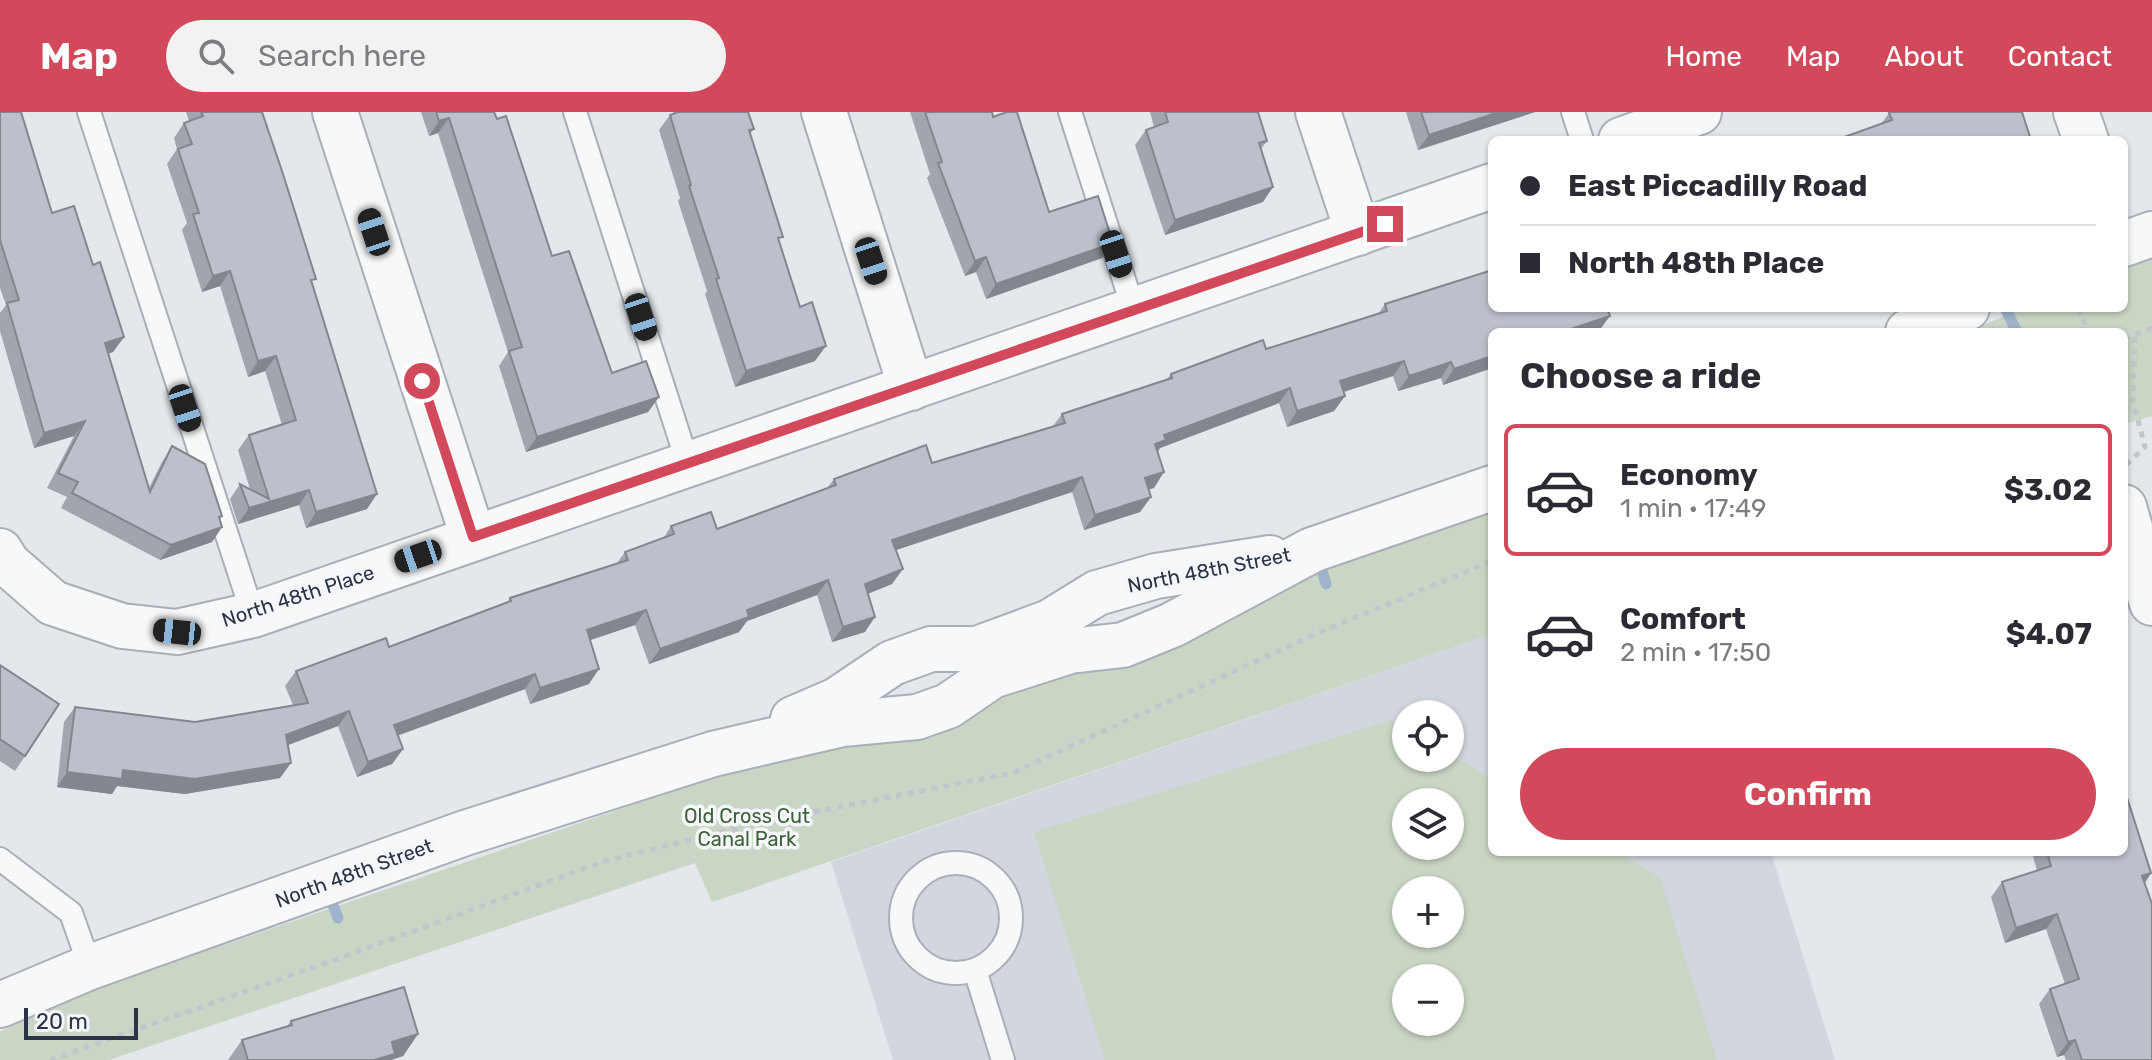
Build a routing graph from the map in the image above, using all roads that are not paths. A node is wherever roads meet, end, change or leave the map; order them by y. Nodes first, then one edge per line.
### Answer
1 (89, 112) edge
2 (335, 112) edge
3 (575, 112) edge
4 (824, 112) edge
5 (1070, 112) edge
6 (1318, 112) edge
7 (1573, 112) edge
8 (1699, 112) edge
9 (2076, 112) edge
10 (1581, 136) edge
11 (1632, 136) edge
12 (2085, 136) edge
13 (1488, 187) edge
14 (1358, 233) junction
15 (2152, 234) edge
16 (2128, 243) edge
17 (1134, 311) junction
18 (1957, 312) edge
19 (1918, 328) edge
20 (911, 388) junction
21 (688, 464) junction
22 (1488, 489) edge
23 (2128, 521) edge
24 (473, 537) junction
25 (1312, 550) junction
26 (0, 551) edge
27 (2152, 603) edge
28 (253, 615) junction
29 (713, 754) junction
30 (0, 859) edge
31 (90, 967) junction
32 (975, 970) junction
33 (0, 1005) edge
34 (1003, 1060) edge

1 - 28 lane
2 - 24 street
3 - 21 lane
4 - 20 street
5 - 17 lane
6 - 14 street
7 - 10 lane
8 - 11 street
9 - 12 street
13 - 14 street, North 48th Place
14 - 17 street, North 48th Place
15 - 16 street
17 - 20 street, North 48th Place
18 - 19 street
20 - 21 street, North 48th Place
21 - 24 street, North 48th Place
22 - 25 street, North 48th Street
23 - 27 street
24 - 28 street, North 48th Place
25 - 29 street, North 48th Street
25 - 29 street, North 48th Street
26 - 28 street, North 48th Place
29 - 31 street, North 48th Street
30 - 31 lane
31 - 33 street, North 48th Street
32 - 32 lane
32 - 34 lane

